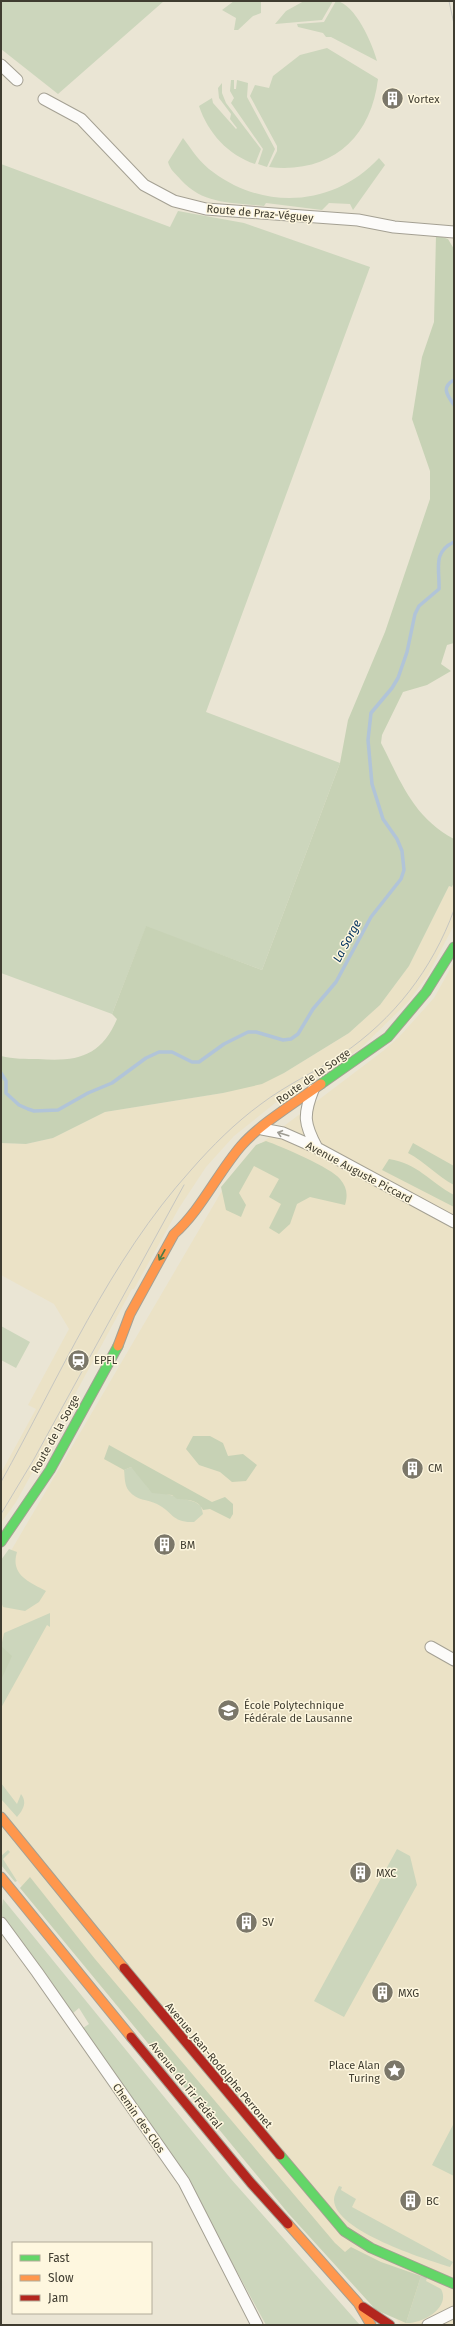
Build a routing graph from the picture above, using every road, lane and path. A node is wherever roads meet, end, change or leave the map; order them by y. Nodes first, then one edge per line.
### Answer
1 (1, 65) edge
2 (17, 80) dead end
3 (44, 100) dead end
4 (454, 232) edge
5 (454, 947) edge
6 (313, 1090) junction
7 (262, 1129) junction
8 (317, 1148) junction
9 (454, 1222) edge
10 (1, 1542) edge
11 (431, 1647) dead end
12 (454, 1660) edge
13 (1, 1817) edge
14 (1, 1876) edge
15 (1, 1923) edge
16 (454, 2284) edge
17 (358, 2304) junction
18 (454, 2312) edge
19 (257, 2325) edge
20 (371, 2325) edge
21 (390, 2325) edge
22 (428, 2325) edge
23 (445, 2325) edge

1 - 2 street
3 - 4 street, Route de Praz-Véguey
5 - 6 street, Route de la Sorge
6 - 7 street, Route de la Sorge
6 - 8 street
8 -> 7 street, Avenue Auguste Piccard
7 - 10 street, Route de la Sorge
8 - 9 street, Avenue Auguste Piccard
11 - 12 street
13 - 16 street, Avenue Jean-Rodolphe Perronet
14 - 17 street, Avenue du Tir Fédéral
15 - 19 street, Chemin des Clos
17 - 20 street, Avenue du Tir Fédéral
17 - 21 street, Avenue du Tir Fédéral
18 - 22 street
18 - 23 street

